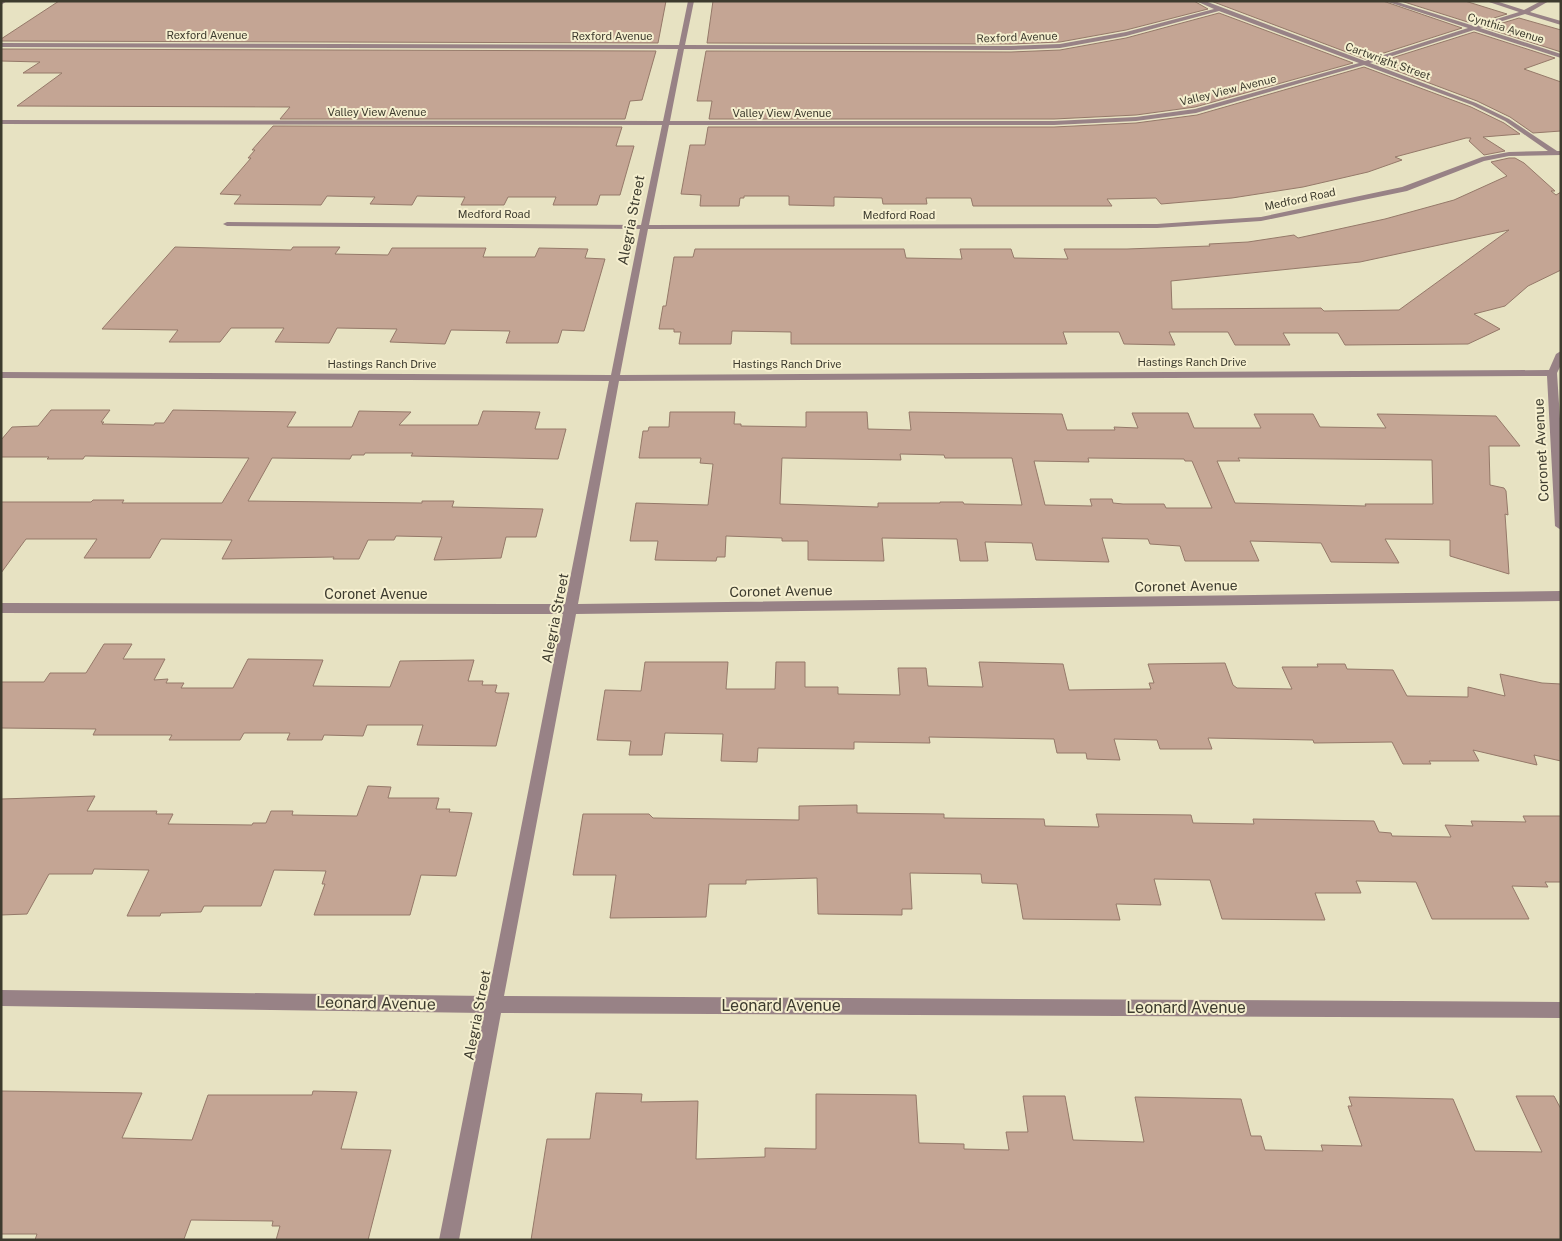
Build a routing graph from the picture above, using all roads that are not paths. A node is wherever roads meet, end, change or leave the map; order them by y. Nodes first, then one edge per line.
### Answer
1 (691, 1) edge
2 (1199, 1) edge
3 (1388, 1) edge
4 (1489, 1) edge
5 (1546, 1) edge
6 (1219, 9) junction
7 (1524, 12) junction
8 (1561, 23) edge
9 (1470, 28) junction
10 (1, 45) edge
11 (681, 46) junction
12 (1561, 56) edge
13 (1365, 63) junction
14 (1, 122) edge
15 (666, 123) junction
16 (1559, 154) edge
17 (227, 224) dead end
18 (645, 227) junction
19 (1561, 354) edge
20 (1552, 373) junction
21 (1, 375) edge
22 (616, 378) junction
23 (1561, 526) edge
24 (1561, 596) edge
25 (1, 608) edge
26 (572, 609) junction
27 (1, 998) edge
28 (494, 1004) junction
29 (1561, 1010) edge
30 (449, 1240) edge

1 - 11 street, Alegria Street
2 - 6 street, Cartwright Street
3 - 9 street, Cynthia Avenue
4 - 7 street
5 - 7 street, Valley View Avenue
6 - 11 street, Rexford Avenue
6 - 13 street, Cartwright Street
7 - 8 street
7 - 9 street, Valley View Avenue
9 - 12 street, Cynthia Avenue
9 - 13 street, Valley View Avenue
10 - 11 street, Rexford Avenue
11 - 15 street, Alegria Street
13 - 15 street, Valley View Avenue
13 - 16 street, Cartwright Street
14 - 15 street, Valley View Avenue
15 - 18 street, Alegria Street
16 - 18 street, Medford Road
17 - 18 street, Medford Road
18 - 22 street, Alegria Street
19 - 20 street
20 - 22 street, Hastings Ranch Drive
20 - 23 street, Coronet Avenue
21 - 22 street, Hastings Ranch Drive
22 - 26 street, Alegria Street
24 - 26 street, Coronet Avenue
25 - 26 street, Coronet Avenue
26 - 28 street, Alegria Street
27 - 28 street, Leonard Avenue
28 - 29 street, Leonard Avenue
28 - 30 street, Alegria Street

